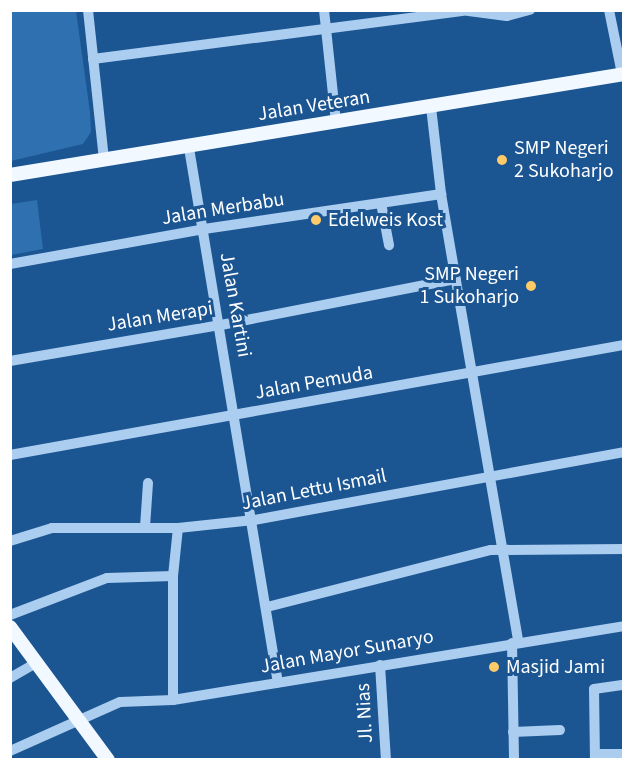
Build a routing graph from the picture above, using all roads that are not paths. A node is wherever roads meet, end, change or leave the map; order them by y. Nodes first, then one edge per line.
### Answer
1 (88, 10) edge
2 (324, 10) edge
3 (530, 10) edge
4 (609, 10) edge
5 (461, 11) edge
6 (326, 30) junction
7 (93, 59) junction
8 (623, 74) edge
9 (431, 107) junction
10 (336, 122) junction
11 (189, 147) junction
12 (104, 160) junction
13 (10, 175) edge
14 (441, 194) junction
15 (381, 203) junction
16 (204, 229) junction
17 (389, 245) dead end
18 (10, 264) edge
19 (456, 279) junction
20 (221, 325) junction
21 (624, 345) edge
22 (10, 361) edge
23 (472, 372) junction
24 (235, 416) junction
25 (624, 452) edge
26 (10, 454) edge
27 (489, 475) junction
28 (148, 483) dead end
29 (254, 520) junction
30 (145, 527) junction
31 (178, 528) junction
32 (10, 541) edge
33 (624, 549) edge
34 (502, 550) junction
35 (173, 576) junction
36 (267, 607) junction
37 (10, 615) edge
38 (624, 626) edge
39 (10, 627) edge
40 (515, 642) junction
41 (38, 662) junction
42 (380, 665) junction
43 (10, 678) edge
44 (278, 683) junction
45 (624, 685) edge
46 (173, 700) junction
47 (81, 723) junction
48 (560, 730) dead end
49 (513, 732) junction
50 (10, 751) edge
51 (624, 754) edge
52 (595, 757) edge
53 (108, 759) edge
54 (386, 759) edge
55 (514, 759) edge

1 - 7 street
2 - 6 street
3 - 5 street
4 - 8 street
5 - 6 street
6 - 7 street
6 - 10 street
7 - 12 street
8 - 9 main road, Jalan Veteran
9 - 10 main road, Jalan Veteran
9 - 14 street
10 - 11 main road, Jalan Veteran
11 - 12 main road, Jalan Veteran
11 - 16 street, Jalan Kartini
12 - 13 main road, Jalan Veteran
14 - 15 street, Jalan Merbabu
14 - 19 street
15 - 16 street, Jalan Merbabu
15 - 17 street
16 - 18 street, Jalan Merbabu
16 - 20 street, Jalan Kartini
19 - 20 street, Jalan Merapi
19 - 23 street
20 - 22 street, Jalan Merapi
20 - 24 street, Jalan Kartini
21 - 23 street, Jalan Pemuda
23 - 24 street, Jalan Pemuda
23 - 27 street
24 - 26 street, Jalan Pemuda
24 - 29 street, Jalan Kartini
25 - 27 street, Jalan Lettu Ismail
27 - 29 street, Jalan Lettu Ismail
27 - 34 street
28 - 30 street
29 - 31 street, Jalan Lettu Ismail
29 - 36 street, Jalan Kartini
30 - 31 street, Jalan Lettu Ismail
30 - 32 street, Jalan Lettu Ismail
31 - 35 street
33 - 34 street
34 - 36 street
34 - 40 street
35 - 37 street
35 - 46 street
36 - 44 street, Jalan Kartini
38 - 40 street, Jalan Mayor Sunaryo
39 - 41 main road
40 - 42 street, Jalan Mayor Sunaryo
40 - 49 street
41 - 43 street
41 - 47 main road
42 - 44 street, Jalan Mayor Sunaryo
42 - 54 street, Jl. Nias
44 - 46 street, Jalan Mayor Sunaryo
45 - 52 street
46 - 47 street, Jalan Mayor Sunaryo
47 - 50 street, Jalan Mayor Sunaryo
47 - 53 main road
48 - 49 street
49 - 55 street
51 - 52 street

